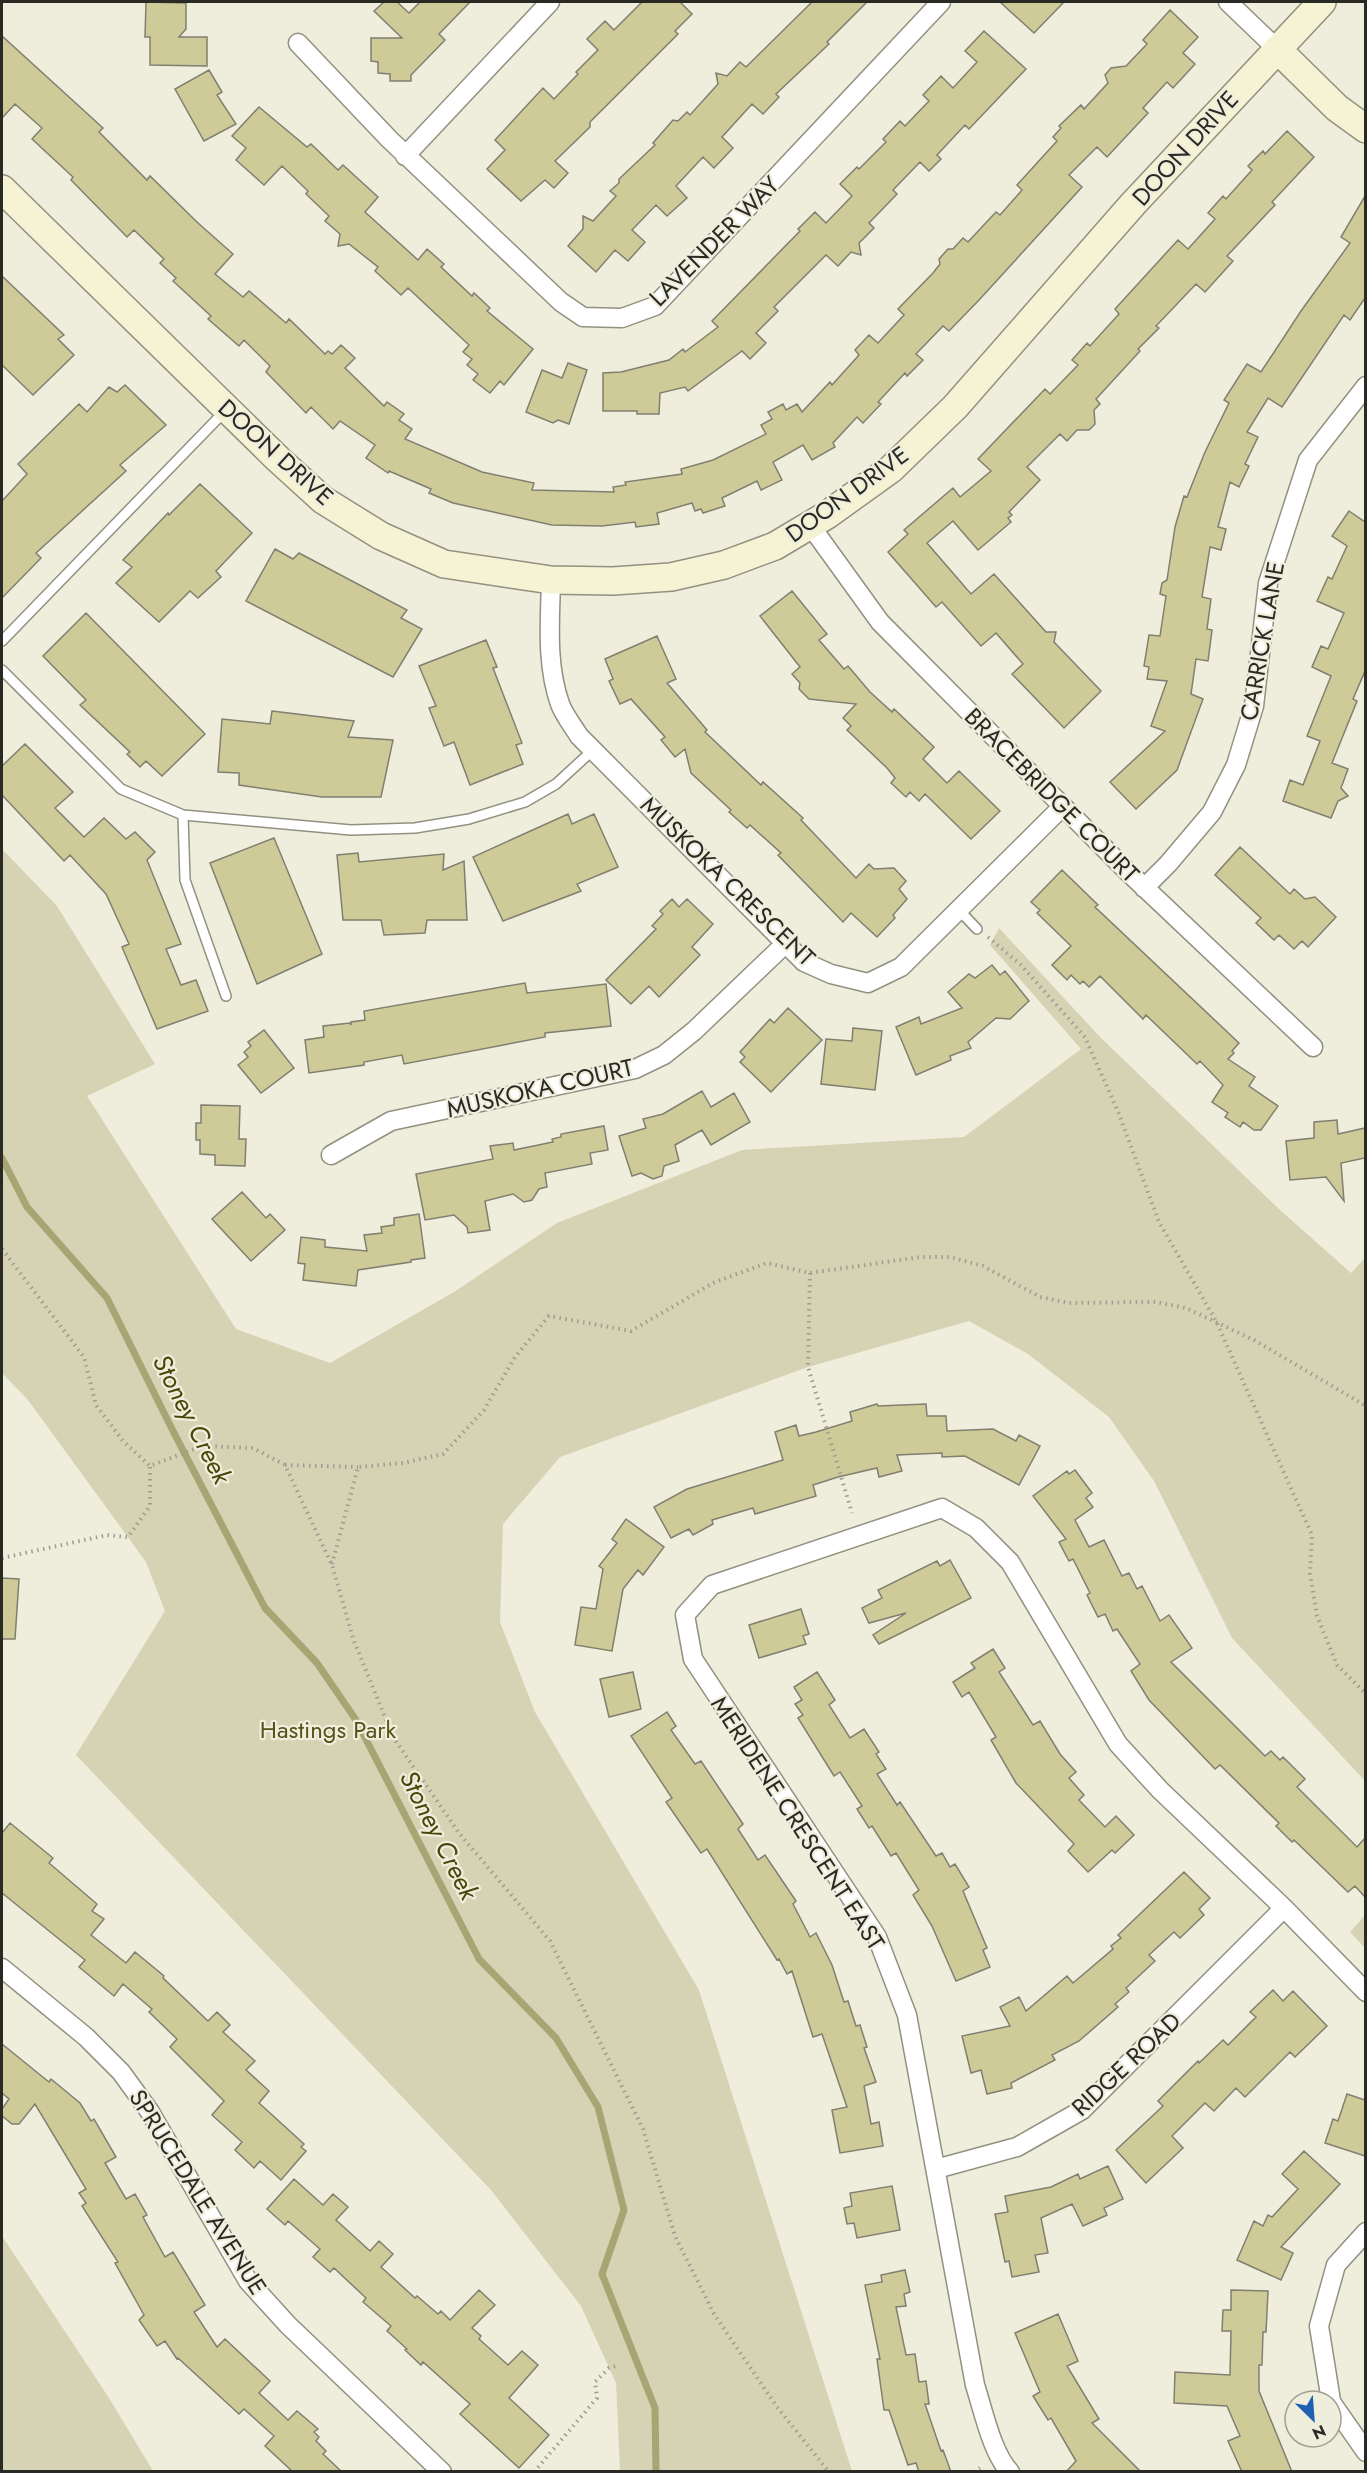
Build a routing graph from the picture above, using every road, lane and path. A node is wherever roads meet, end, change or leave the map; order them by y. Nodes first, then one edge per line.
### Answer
1 (550, 2) edge
2 (941, 2) edge
3 (1228, 2) edge
4 (1322, 2) edge
5 (298, 43) dead end
6 (1277, 49) junction
7 (1365, 129) edge
8 (405, 156) junction
9 (2, 189) edge
10 (1365, 386) edge
11 (228, 409) junction
12 (810, 525) junction
13 (551, 580) junction
14 (2, 641) edge
15 (2, 670) edge
16 (593, 750) junction
17 (1062, 807) junction
18 (183, 815) junction
19 (1144, 888) junction
20 (959, 910) junction
21 (977, 929) joint
22 (786, 943) junction
23 (226, 996) dead end
24 (1313, 1047) dead end
25 (331, 1155) dead end
26 (2, 1249) edge
27 (810, 1273) junction
28 (1216, 1321) junction
29 (1365, 1406) edge
30 (285, 1465) junction
31 (150, 1466) junction
32 (358, 1467) junction
33 (852, 1513) dead end
34 (2, 1558) edge
35 (332, 1565) junction
36 (1365, 1694) edge
37 (1284, 1908) junction
38 (2, 1968) edge
39 (1365, 1992) edge
40 (936, 2169) junction
41 (1365, 2232) edge
42 (619, 2365) dead end
43 (1329, 2389) edge
44 (1343, 2419) edge
45 (1365, 2452) edge
46 (980, 2468) dead end
47 (442, 2472) edge
48 (534, 2472) edge
49 (829, 2472) edge
50 (974, 2472) edge
51 (1010, 2472) edge

1 - 8 street
2 - 8 street, LAVENDER WAY
3 - 6 street
4 - 6 street, DOON DRIVE
5 - 8 street, LAVENDER WAY
6 - 7 street
6 - 12 street, DOON DRIVE
9 - 11 street, DOON DRIVE
10 - 19 street, CARRICK LANE
11 - 13 street, DOON DRIVE
11 - 14 lane
12 - 13 street, DOON DRIVE
12 - 17 street, BRACEBRIDGE COURT
13 - 16 street, MUSKOKA CRESCENT
15 - 18 lane
16 - 18 lane
16 - 22 street, MUSKOKA CRESCENT
17 - 19 street, BRACEBRIDGE COURT
17 - 20 street, MUSKOKA CRESCENT
18 - 23 lane
19 - 24 street, BRACEBRIDGE COURT
20 - 21 lane
20 - 22 street, MUSKOKA CRESCENT
21 - 28 path
22 - 25 street, MUSKOKA COURT
26 - 31 path
27 - 28 path
27 - 32 path
27 - 33 path
28 - 29 path
28 - 36 path
30 - 31 path
30 - 32 path
30 - 35 path
31 - 34 path
32 - 35 path
35 - 49 path
37 - 39 street, MERIDENE CRESCENT EAST
37 - 40 street, RIDGE ROAD
37 - 40 street, MERIDENE CRESCENT EAST
38 - 47 street, SPRUCEDALE AVENUE
40 - 51 street, MERIDENE CRESCENT EAST
41 - 43 street
42 - 48 path
44 - 45 street
46 - 50 path

